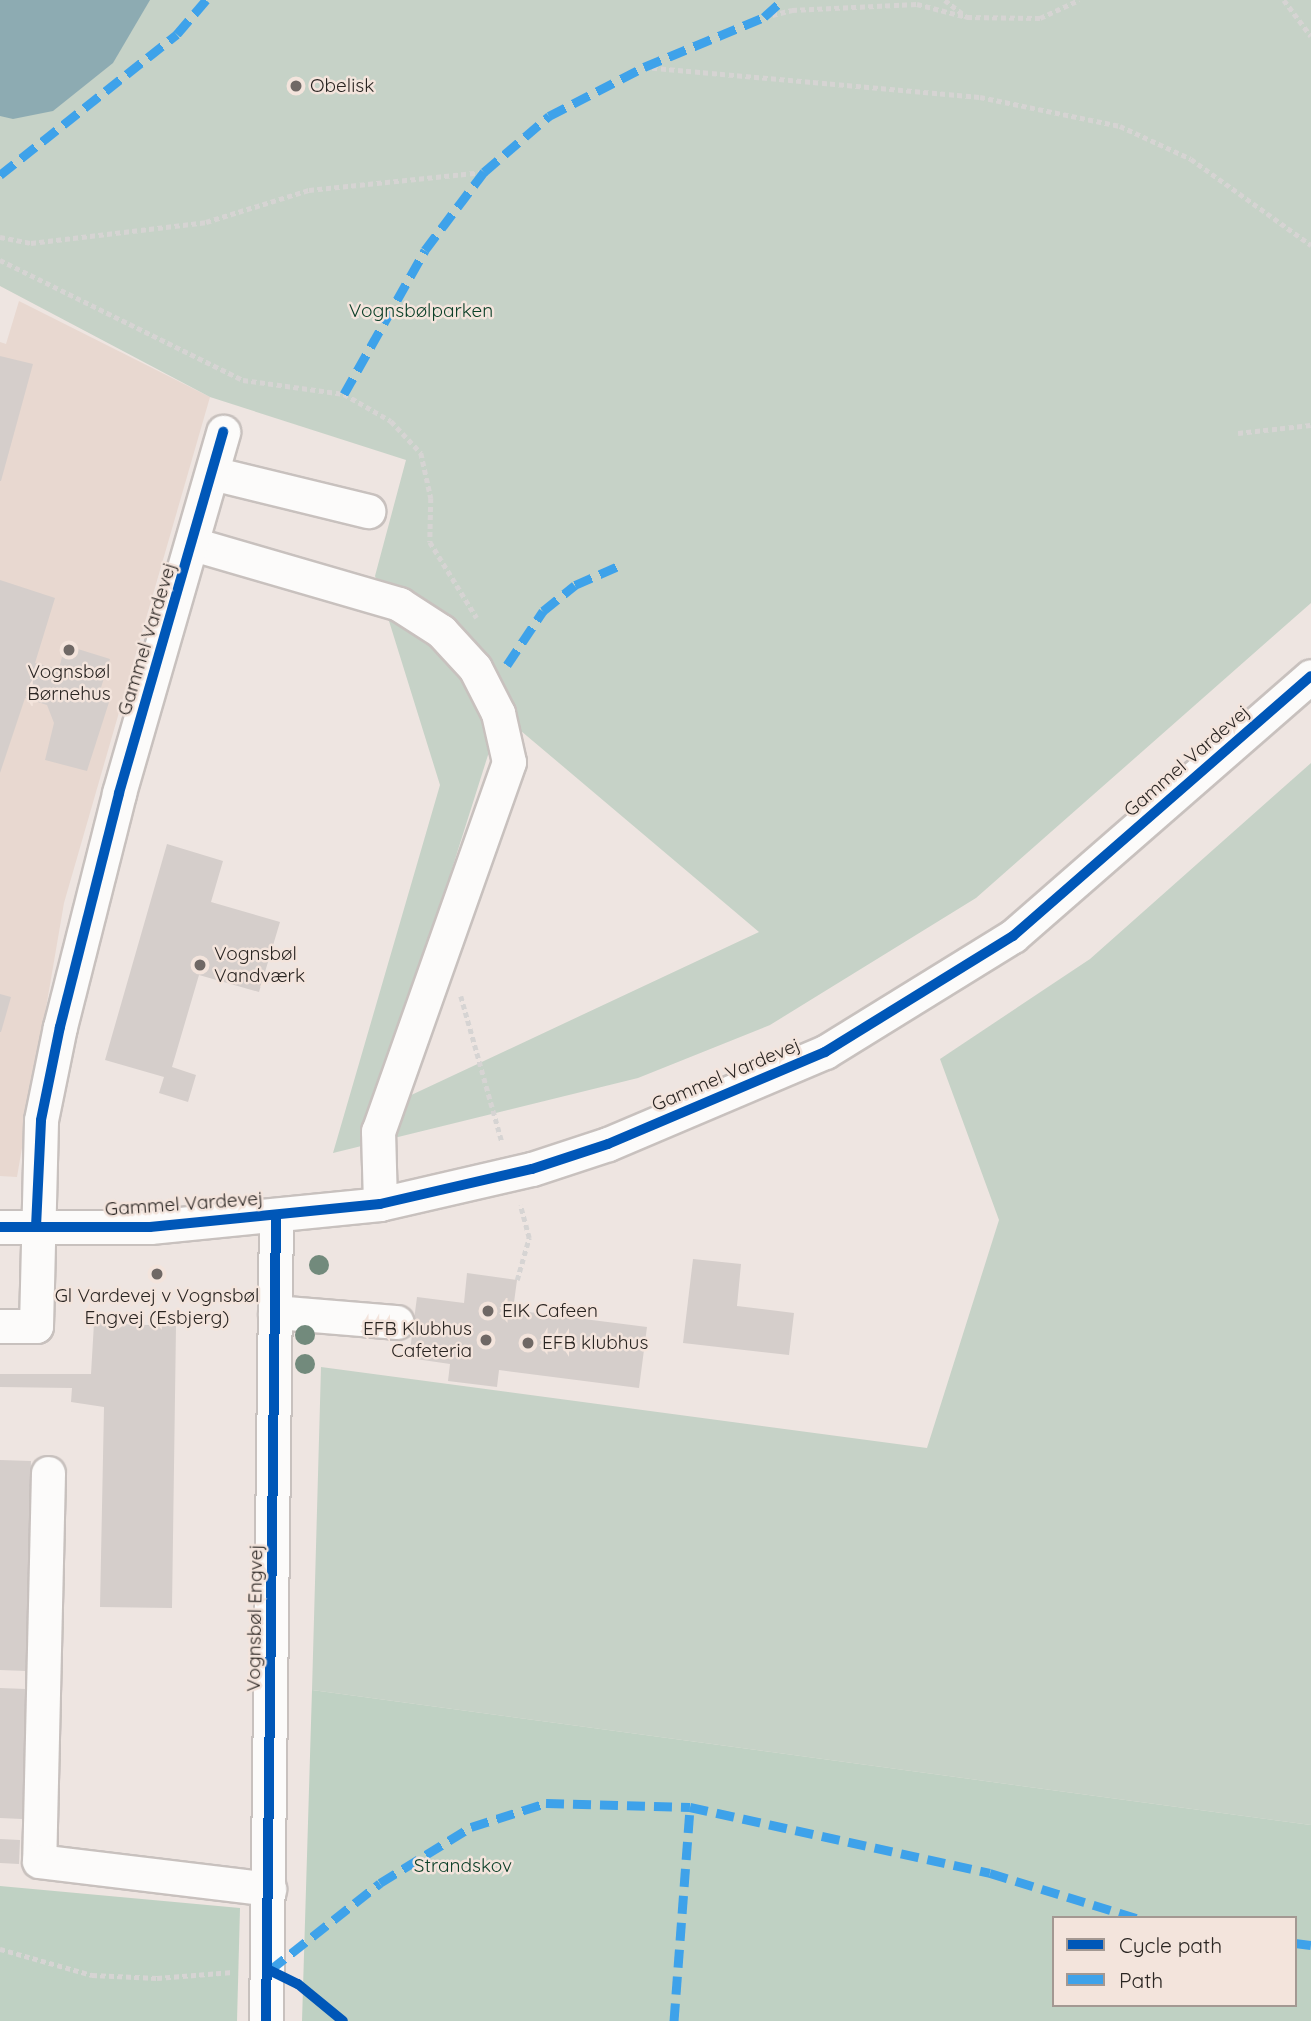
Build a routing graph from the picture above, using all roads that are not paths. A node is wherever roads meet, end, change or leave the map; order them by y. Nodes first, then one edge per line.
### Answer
1 (223, 432) dead end
2 (212, 473) junction
3 (368, 511) dead end
4 (193, 544) junction
5 (1311, 677) edge
6 (380, 1204) junction
7 (276, 1215) junction
8 (0, 1227) edge
9 (36, 1227) junction
10 (275, 1312) junction
11 (397, 1322) dead end
12 (0, 1326) edge
13 (48, 1473) dead end
14 (269, 1889) junction
15 (266, 2021) edge

1 - 2 street, Gammel Vardevej
2 - 3 street
2 - 4 street, Gammel Vardevej
4 - 6 street
4 - 9 street, Gammel Vardevej
5 - 6 street, Gammel Vardevej
6 - 7 street, Gammel Vardevej
7 - 9 street, Gammel Vardevej
7 - 10 street, Vognsbøl Engvej
8 - 9 street, Gammel Vardevej
9 - 12 street
10 - 11 street
10 - 14 street, Vognsbøl Engvej
13 - 14 street
14 - 15 street, Vognsbøl Engvej

